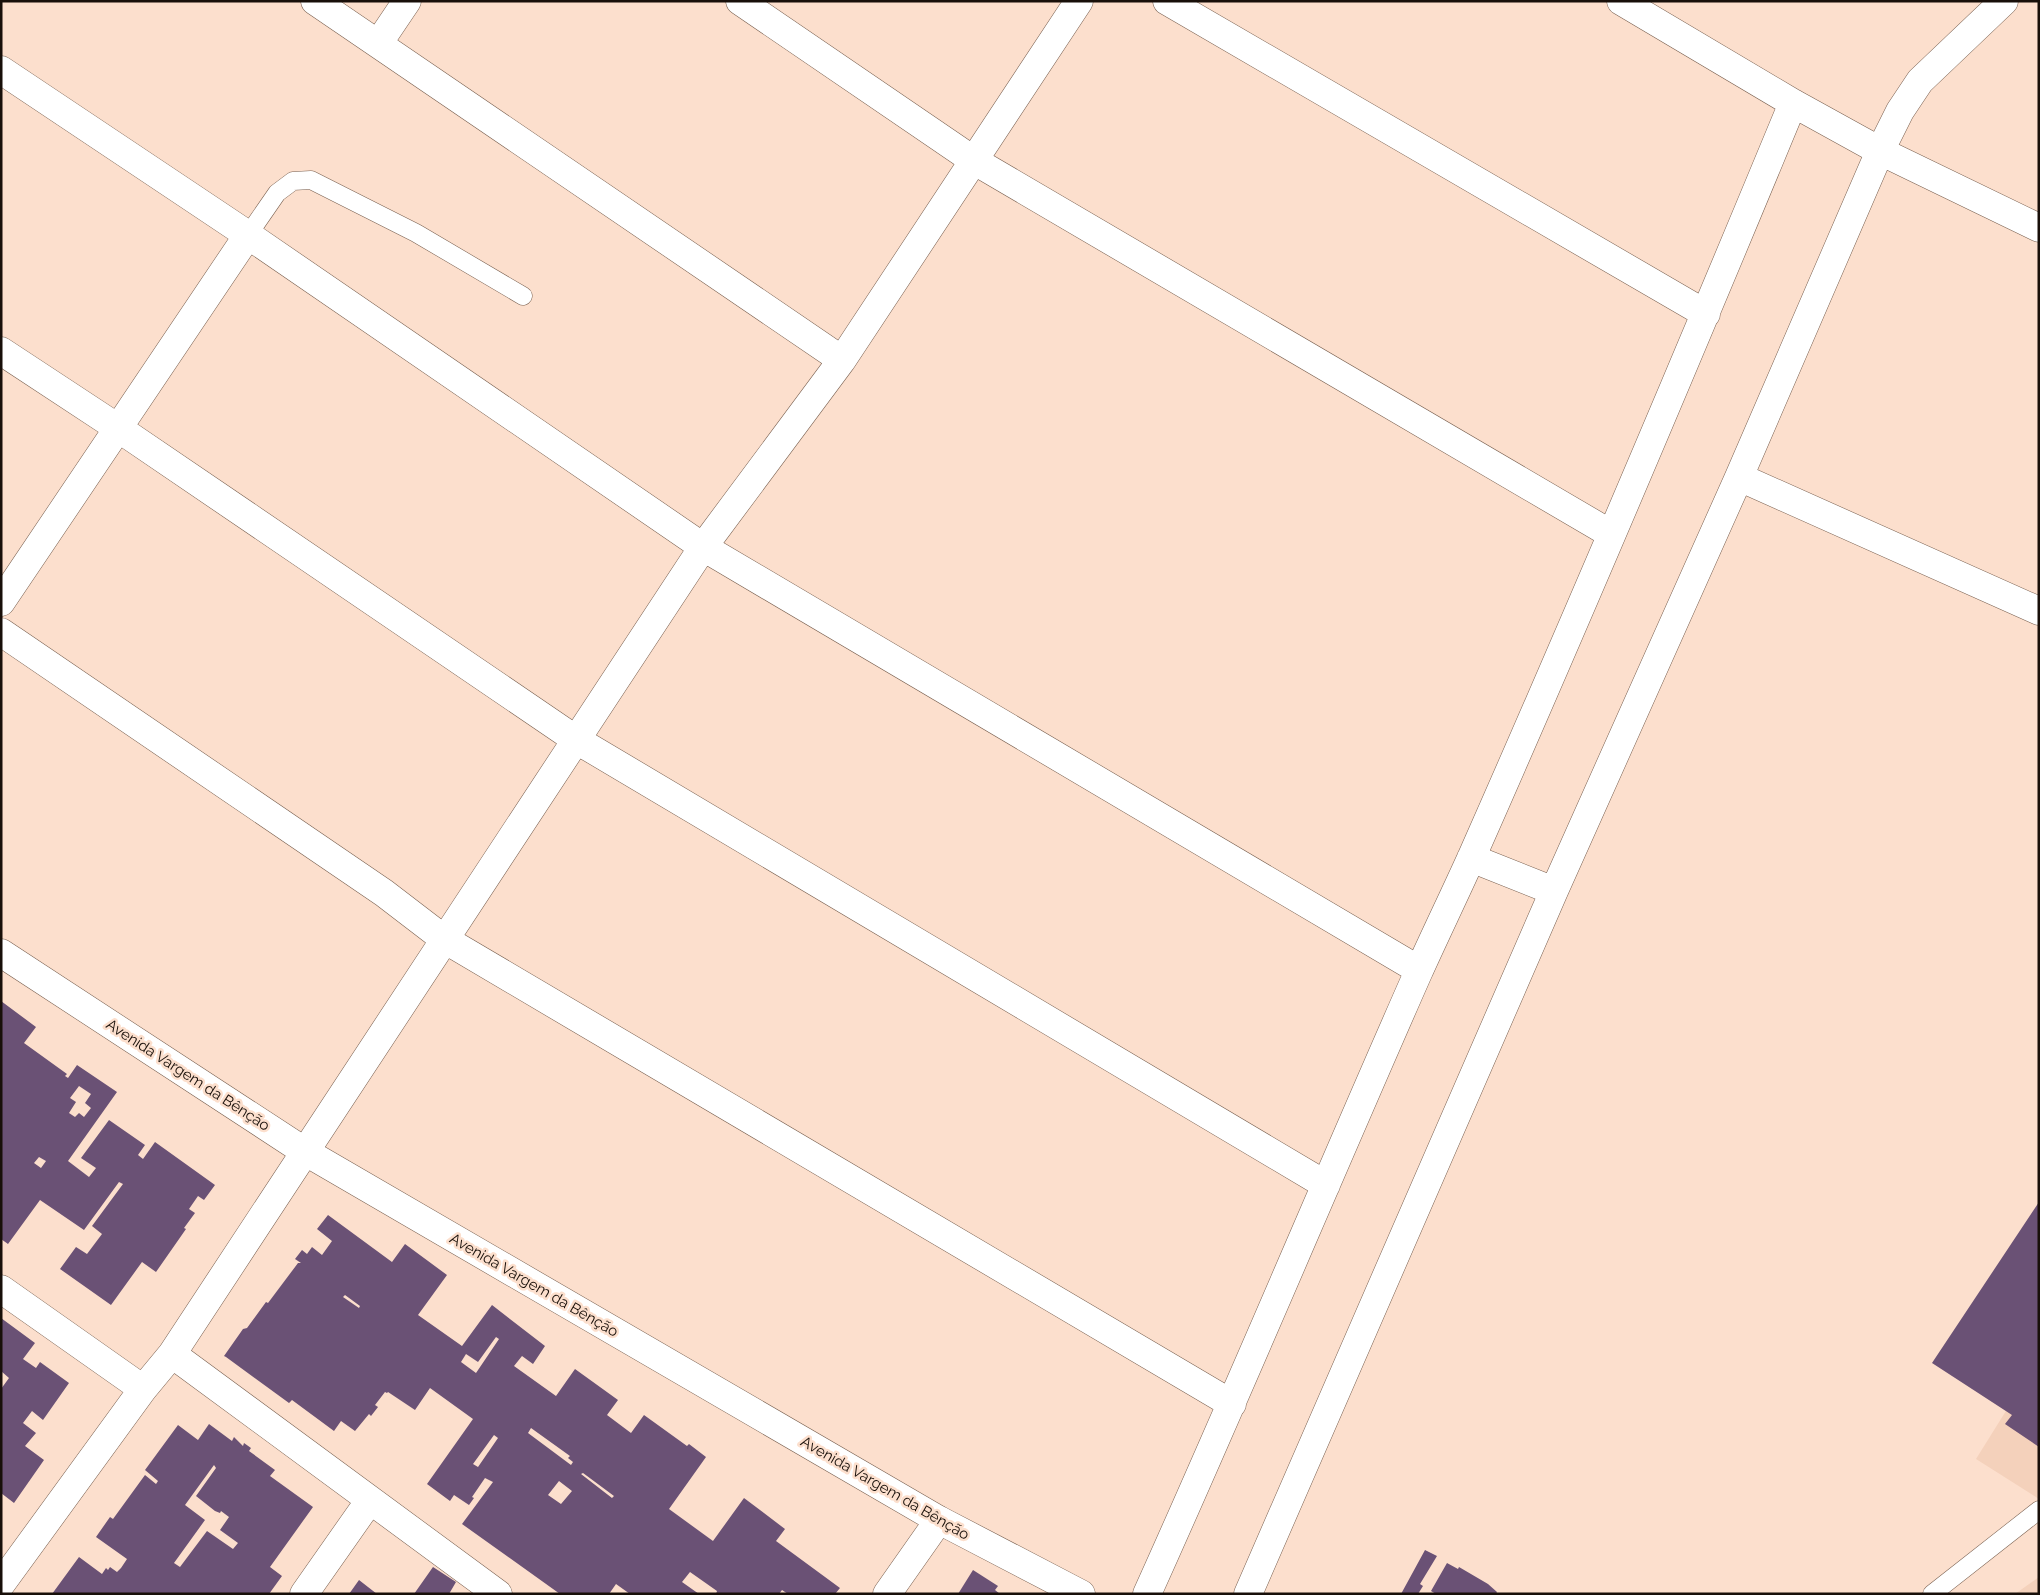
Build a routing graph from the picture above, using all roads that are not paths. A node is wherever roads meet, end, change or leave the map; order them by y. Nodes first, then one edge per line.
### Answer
1 (315, 1) edge
2 (407, 1) edge
3 (740, 1) edge
4 (1079, 1) edge
5 (1167, 1) edge
6 (1621, 1) edge
7 (2004, 1) edge
8 (378, 44) junction
9 (1, 70) edge
10 (1792, 103) junction
11 (1880, 151) junction
12 (973, 160) junction
13 (2039, 228) edge
14 (248, 235) junction
15 (523, 296) dead end
16 (1706, 314) junction
17 (1, 351) edge
18 (842, 360) junction
19 (118, 428) junction
20 (1739, 477) junction
21 (1611, 534) junction
22 (703, 547) junction
23 (1, 602) edge
24 (2039, 611) edge
25 (1, 632) edge
26 (575, 739) junction
27 (1471, 858) junction
28 (1554, 891) junction
29 (444, 939) junction
30 (1, 953) edge
31 (1419, 970) junction
32 (304, 1151) junction
33 (1326, 1185) junction
34 (1, 1289) edge
35 (172, 1354) junction
36 (143, 1389) junction
37 (1232, 1404) junction
38 (370, 1500) junction
39 (2039, 1510) edge
40 (939, 1520) junction
41 (1, 1584) edge
42 (304, 1594) edge
43 (498, 1594) edge
44 (887, 1594) edge
45 (1081, 1594) edge
46 (1147, 1594) edge
47 (1248, 1594) edge
48 (1932, 1594) edge

1 - 8 street
2 - 8 street
3 - 12 street
4 - 12 street
5 - 16 street
6 - 10 street
7 - 11 street
8 - 18 street
9 - 14 street
10 - 11 street
10 - 16 street
11 - 13 street
11 - 20 street
12 - 18 street
12 - 21 street
14 - 15 lane
14 - 19 street
14 - 22 street
16 - 21 street
17 - 19 street
18 - 22 street
19 - 23 street
19 - 26 street
20 - 24 street
20 - 28 street
21 - 27 street
22 - 26 street
22 - 31 street
25 - 29 street
26 - 29 street
26 - 33 street
27 - 28 street
27 - 31 street
28 - 47 street
29 - 32 street
29 - 37 street
30 - 32 street, Avenida Vargem da Bênção
31 - 33 street
32 - 35 street
32 - 40 street, Avenida Vargem da Bênção
33 - 37 street
34 - 36 street
35 - 36 street
35 - 38 street
36 - 41 street
37 - 46 street
38 - 42 street
38 - 43 street
39 - 48 lane
40 - 44 street
40 - 45 street, Avenida Vargem da Bênção

